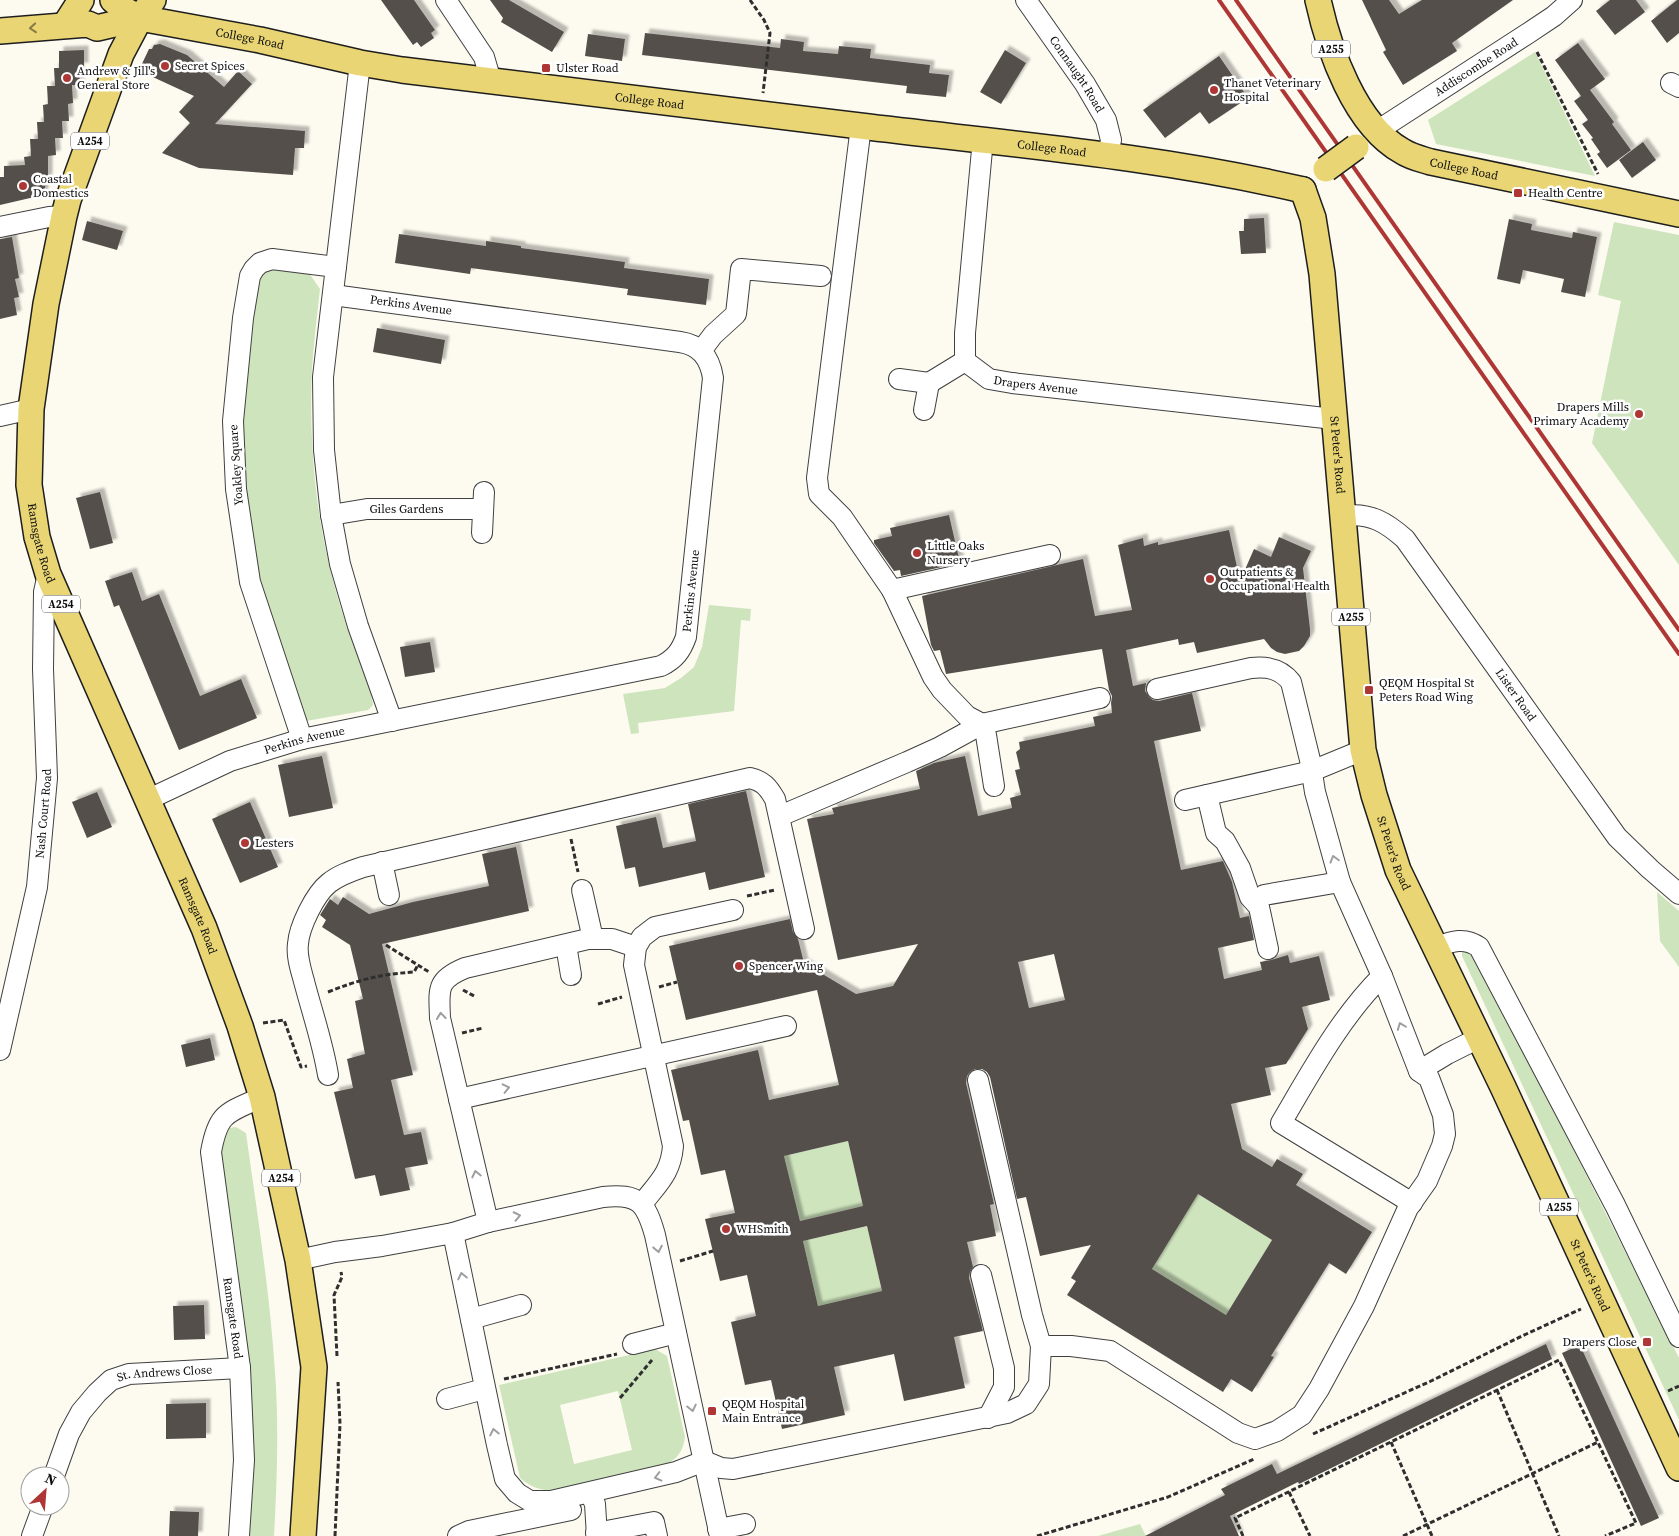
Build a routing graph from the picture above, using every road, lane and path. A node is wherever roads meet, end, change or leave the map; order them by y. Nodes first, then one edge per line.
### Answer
1 (81, 0) edge
2 (113, 0) edge
3 (446, 0) edge
4 (750, 0) edge
5 (1026, 0) edge
6 (1318, 0) edge
7 (1572, 0) edge
8 (147, 9) edge
9 (65, 25) junction
10 (0, 31) edge
11 (1527, 34) junction
12 (360, 63) junction
13 (491, 81) junction
14 (761, 114) junction
15 (861, 126) junction
16 (1376, 131) junction
17 (983, 139) junction
18 (1108, 156) junction
19 (1303, 190) junction
20 (1609, 199) junction
21 (1679, 214) edge
22 (64, 216) junction
23 (0, 227) edge
24 (336, 267) junction
25 (821, 276) dead end
26 (333, 295) junction
27 (701, 351) junction
28 (965, 361) junction
29 (899, 379) dead end
30 (929, 383) junction
31 (31, 409) junction
32 (924, 410) dead end
33 (0, 416) edge
34 (1334, 419) junction
35 (331, 515) junction
36 (1344, 516) junction
37 (482, 533) dead end
38 (1050, 555) dead end
39 (48, 574) junction
40 (892, 590) junction
41 (1157, 689) dead end
42 (1100, 698) dead end
43 (392, 721) junction
44 (982, 724) junction
45 (302, 739) junction
46 (1364, 750) junction
47 (1312, 770) junction
48 (994, 786) dead end
49 (1207, 795) junction
50 (147, 800) junction
51 (1185, 800) dead end
52 (780, 816) junction
53 (567, 819) junction
54 (382, 862) junction
55 (1340, 882) junction
56 (794, 886) junction
57 (582, 890) joint
58 (1679, 894) edge
59 (389, 895) dead end
60 (1264, 895) dead end
61 (733, 910) joint
62 (804, 929) dead end
63 (592, 939) junction
64 (566, 945) junction
65 (636, 947) junction
66 (1437, 947) junction
67 (1268, 949) dead end
68 (418, 965) dead end
69 (571, 975) dead end
70 (1382, 976) junction
71 (309, 1000) junction
72 (240, 1026) junction
73 (786, 1026) dead end
74 (1479, 1038) junction
75 (0, 1050) edge
76 (653, 1055) junction
77 (308, 1066) dead end
78 (1419, 1071) junction
79 (328, 1075) dead end
80 (978, 1080) dead end
81 (262, 1097) junction
82 (459, 1099) junction
83 (1412, 1203) junction
84 (642, 1204) junction
85 (488, 1222) junction
86 (454, 1233) junction
87 (713, 1251) dead end
88 (335, 1252) junction
89 (298, 1260) junction
90 (982, 1275) dead end
91 (665, 1286) junction
92 (1600, 1296) junction
93 (520, 1305) dead end
94 (471, 1319) junction
95 (677, 1336) junction
96 (1679, 1337) edge
97 (1041, 1346) junction
98 (629, 1348) joint
99 (337, 1357) dead end
100 (240, 1368) junction
101 (337, 1375) dead end
102 (484, 1386) junction
103 (1679, 1386) edge
104 (1497, 1390) junction
105 (1663, 1394) dead end
106 (620, 1398) dead end
107 (447, 1400) dead end
108 (988, 1418) junction
109 (1308, 1436) dead end
110 (1391, 1442) junction
111 (1598, 1442) junction
112 (1256, 1459) dead end
113 (704, 1461) junction
114 (58, 1466) edge
115 (1679, 1468) edge
116 (1533, 1474) junction
117 (1289, 1492) junction
118 (592, 1499) junction
119 (39, 1516) edge
120 (745, 1524) dead end
121 (1427, 1524) junction
122 (719, 1533) edge
123 (596, 1535) edge
124 (32, 1536) edge
125 (239, 1536) edge
126 (303, 1536) edge
127 (335, 1536) edge
128 (458, 1536) edge
129 (657, 1536) edge
130 (1037, 1536) edge
131 (1243, 1536) edge
132 (1310, 1536) edge
133 (1403, 1536) edge
134 (1432, 1536) edge
135 (1559, 1536) edge
136 (1606, 1536) edge

1 - 9 main road
2 - 8 main road
3 - 13 street
4 - 14 path
5 - 18 street, Connaught Road
6 - 16 main road, A255
7 - 11 street, Addiscombe Road
8 - 9 main road, College Road
8 - 12 main road, College Road
8 - 22 main road, Ramsgate Road / A254
9 -> 10 main road, College Road
11 - 16 street, Addiscombe Road
11 - 20 path
12 - 13 main road, College Road
12 - 24 street
13 - 14 main road, College Road
14 - 15 main road, College Road
15 - 17 main road, College Road
15 - 40 street
16 - 19 main road, bridge
16 - 20 main road, College Road
17 - 18 main road, College Road
17 - 28 street
18 - 19 main road, College Road
19 - 34 main road, St Peter's Road / A255
20 - 21 main road, College Road
22 - 23 street
22 - 31 main road, Ramsgate Road / A254
24 - 26 street
24 - 45 street, Yoakley Square
25 - 27 street
26 - 27 street, Perkins Avenue
26 - 35 street
27 - 43 street, Perkins Avenue
28 - 30 street
28 - 34 street, Drapers Avenue
29 - 30 street
30 - 32 street
31 - 33 street
31 - 39 main road, Ramsgate Road / A254
34 - 36 main road, St Peter's Road / A255
35 - 37 street, Giles Gardens
35 - 43 street
36 - 46 main road, St Peter's Road / A255
36 - 58 street, Lister Road
38 - 40 street
39 - 50 main road, Ramsgate Road / A254
39 - 75 street, Nash Court Road
40 - 44 street
41 - 47 street
42 - 44 street
43 - 45 street, Perkins Avenue
44 - 48 street
44 - 52 street
45 - 50 street, Perkins Avenue
46 - 47 street
46 - 66 main road, St Peter's Road / A255
47 - 49 street
55 -> 47 street
49 - 51 street
49 - 67 street
50 - 72 main road, Ramsgate Road / A254
52 - 53 street
52 - 56 street
53 - 54 street
53 - 57 path
54 - 59 street
54 - 71 street
55 - 60 street
55 - 70 street
56 - 61 path
56 - 62 street
57 - 63 street
61 - 65 street
63 - 64 street
63 - 65 street
64 - 69 street
82 -> 64 street
65 - 76 street
66 - 74 main road, St Peter's Road / A255
66 - 96 street
68 - 71 path
78 -> 70 street
70 - 83 street
71 - 79 street
72 - 77 path
72 - 81 main road, Ramsgate Road / A254
73 - 76 street
74 - 78 street
74 - 92 main road, St Peter's Road / A255
82 -> 76 street
76 - 84 street
78 - 83 street
80 - 97 street
81 - 89 main road, Ramsgate Road / A254
81 - 100 street, Ramsgate Road
85 -> 82 street
83 - 97 street
85 -> 84 street
84 -> 91 street
85 - 86 street
86 - 88 street
94 -> 86 street
87 - 91 path
88 - 89 street
88 - 99 path
89 - 126 main road, Ramsgate Road / A254
90 - 108 street
91 - 95 street
92 - 109 path
92 - 115 main road, St Peter's Road / A255
93 - 94 street
94 - 102 street
95 - 98 street
95 - 106 path
95 -> 113 street
97 - 108 street
98 - 102 path
100 - 114 street, St. Andrews Close
100 - 125 street, Ramsgate Road
101 - 127 path
102 - 107 street
118 -> 102 street
103 - 105 path
104 - 110 path
104 - 111 path
104 - 116 path
108 - 113 street
110 - 117 path
110 - 121 path
111 - 116 path
111 - 136 path
112 - 130 path
113 -> 118 street
113 - 122 street
116 - 121 path
116 - 135 path
117 - 131 path
117 - 132 path
118 - 123 street
118 - 128 street
119 - 124 street
120 - 122 street
121 - 133 path
121 - 134 path
123 - 129 street

